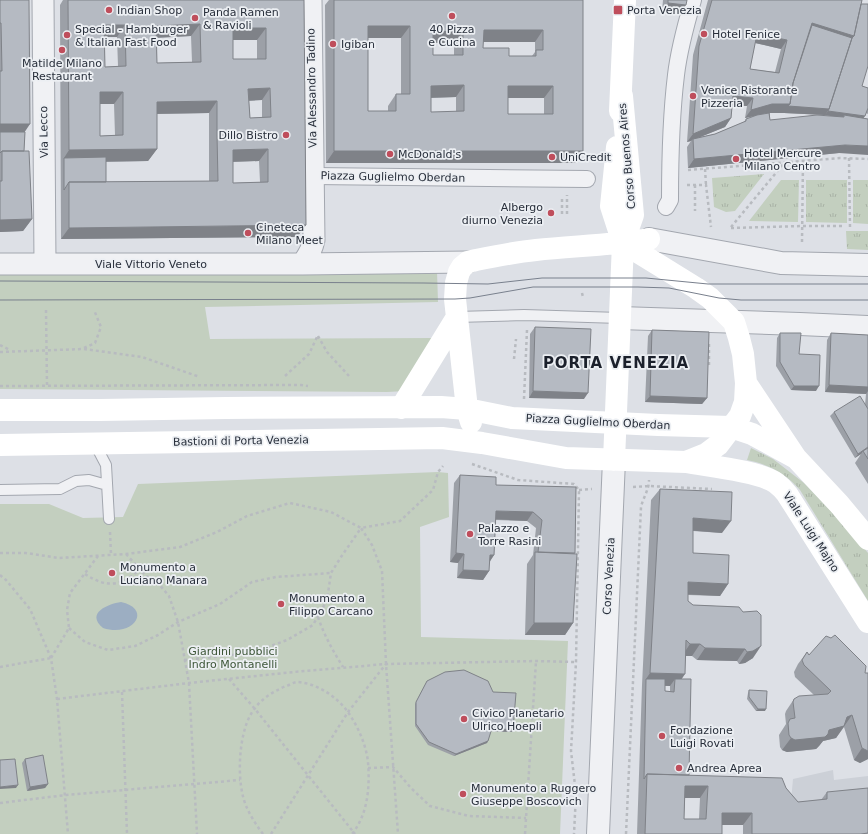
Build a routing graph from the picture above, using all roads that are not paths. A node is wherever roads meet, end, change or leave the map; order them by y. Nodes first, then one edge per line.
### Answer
1 (42, 0) edge
2 (310, 0) edge
3 (625, 0) edge
4 (693, 0) edge
5 (622, 96) junction
6 (314, 176) junction
7 (587, 179) dead end
8 (666, 207) dead end
9 (632, 215) junction
10 (649, 239) junction
11 (623, 244) junction
12 (468, 262) junction
13 (0, 264) edge
14 (45, 264) junction
15 (302, 264) junction
16 (868, 265) edge
17 (681, 279) junction
18 (457, 317) junction
19 (620, 318) junction
20 (734, 322) junction
21 (868, 328) edge
22 (746, 383) junction
23 (401, 408) junction
24 (467, 409) junction
25 (0, 410) edge
26 (616, 423) junction
27 (731, 427) junction
28 (482, 443) junction
29 (95, 444) junction
30 (0, 445) edge
31 (796, 458) junction
32 (614, 460) junction
33 (686, 462) junction
34 (107, 485) junction
35 (0, 490) edge
36 (109, 519) road end
37 (868, 539) edge
38 (868, 622) edge
39 (598, 834) edge

1 - 14 street, Via Lecco
2 - 6 street, Via Alessandro Tadino
3 - 5 main road, Corso Buenos Aires
4 - 8 street
5 - 9 main road, Corso Buenos Aires
5 - 11 main road, Corso Buenos Aires
6 - 7 street, Piazza Guglielmo Oberdan
6 - 15 street, Piazza Guglielmo Oberdan
9 - 10 main road, Corso Buenos Aires
9 - 11 main road, Corso Buenos Aires
10 - 11 main road
10 - 16 street
10 - 17 main road
11 - 12 main road
11 - 17 main road
11 - 19 main road
12 - 15 street
12 - 18 main road
13 - 14 street, Viale Vittorio Veneto
14 - 15 street, Viale Vittorio Veneto
17 - 20 main road
18 - 19 lane
18 - 23 main road
18 - 24 main road
19 - 20 street
19 - 26 main road, Corso Venezia
20 - 21 street
20 - 22 main road
22 - 27 main road
22 - 31 main road
23 - 24 main road
23 - 25 main road
24 - 26 main road, Piazza Guglielmo Oberdan
24 - 28 main road
26 - 27 main road, Piazza Guglielmo Oberdan
26 - 32 main road, Corso Venezia
27 - 31 main road
27 - 33 main road
28 - 29 main road, Bastioni di Porta Venezia
28 - 32 main road
29 - 30 main road, Bastioni di Porta Venezia
29 - 34 lane
31 - 37 main road
32 - 33 main road
32 - 39 street, Corso Venezia
33 - 38 main road, Viale Luigi Majno
34 - 35 lane
34 - 36 lane

